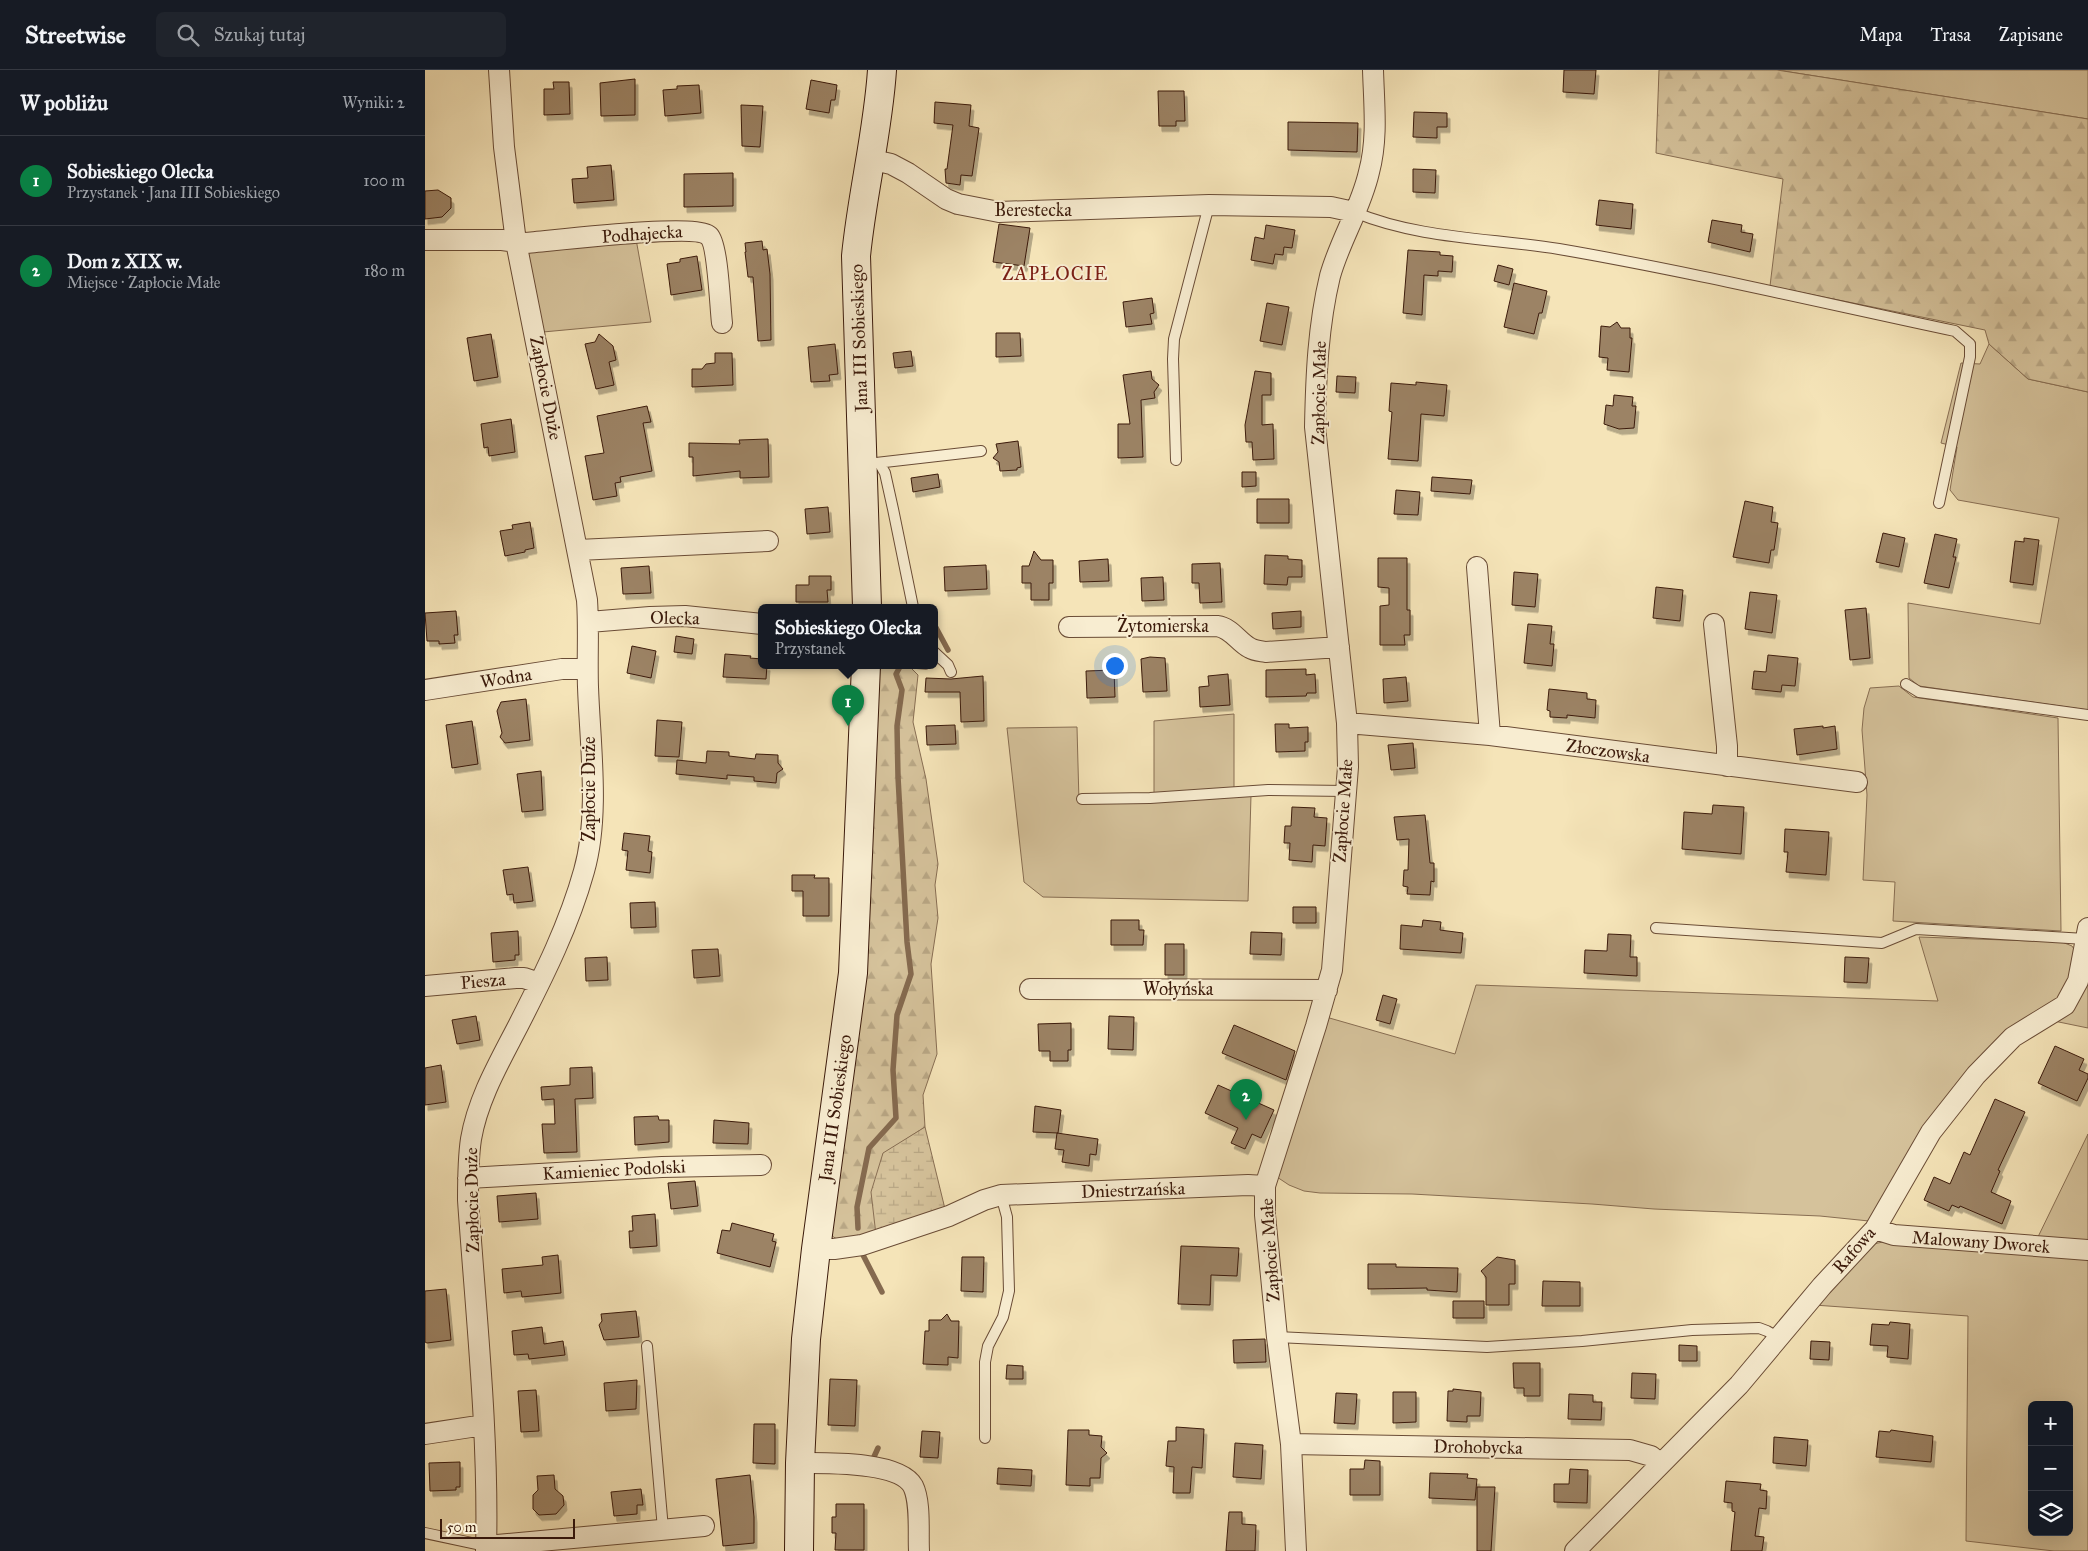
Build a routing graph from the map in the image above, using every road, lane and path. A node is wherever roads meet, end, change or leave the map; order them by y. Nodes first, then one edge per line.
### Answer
1 (499, 70) edge
2 (882, 70) edge
3 (1373, 70) edge
4 (869, 159) junction
5 (1209, 205) junction
6 (1354, 212) junction
7 (425, 240) edge
8 (516, 242) junction
9 (722, 323) dead end
10 (981, 451) dead end
11 (1176, 460) dead end
12 (871, 462) junction
13 (1939, 503) dead end
14 (768, 541) dead end
15 (579, 550) junction
16 (1477, 567) dead end
17 (867, 604) edge
18 (912, 604) edge
19 (589, 622) junction
20 (758, 624) edge
21 (1714, 624) dead end
22 (1069, 627) dead end
23 (1339, 646) junction
24 (938, 655) edge
25 (587, 669) junction
26 (866, 669) edge
27 (951, 672) dead end
28 (1906, 684) dead end
29 (425, 690) edge
30 (2088, 715) edge
31 (1347, 723) junction
32 (1490, 735) junction
33 (1727, 766) junction
34 (1857, 782) dead end
35 (1346, 791) junction
36 (1083, 799) dead end
37 (1656, 928) dead end
38 (2086, 933) edge
39 (539, 983) junction
40 (425, 986) edge
41 (1030, 989) dead end
42 (1327, 990) junction
43 (761, 1165) dead end
44 (468, 1178) junction
45 (1265, 1186) junction
46 (1001, 1195) junction
47 (1875, 1229) junction
48 (815, 1249) junction
49 (2088, 1250) edge
50 (1277, 1337) junction
51 (1779, 1338) junction
52 (647, 1346) dead end
53 (484, 1425) junction
54 (425, 1434) edge
55 (985, 1438) dead end
56 (1291, 1444) junction
57 (800, 1463) junction
58 (1661, 1464) junction
59 (704, 1526) dead end
60 (663, 1530) junction
61 (425, 1533) edge
62 (486, 1548) edge
63 (799, 1551) edge
64 (919, 1551) edge
65 (1296, 1551) edge
66 (1575, 1551) edge

1 - 8 street, Zapłocie Duże
2 - 4 street, Jana III Sobieskiego
3 - 6 street, Zapłocie Małe
4 - 5 street, Berestecka
4 - 12 street, Jana III Sobieskiego
5 - 6 street, Berestecka
5 - 11 lane
6 - 13 lane
6 - 23 street, Zapłocie Małe
7 - 8 street
8 - 9 street, Podhajecka
8 - 15 street, Zapłocie Duże
10 - 12 lane
12 - 17 street, Jana III Sobieskiego
12 - 18 lane
14 - 15 street
15 - 19 street, Zapłocie Duże
16 - 32 street
19 - 20 street, Olecka
19 - 25 street, Zapłocie Duże
21 - 33 street
22 - 23 street, Żytomierska
23 - 31 street, Zapłocie Małe
24 - 27 lane
25 - 29 street, Wodna
25 - 39 street, Zapłocie Duże
26 - 48 street, Jana III Sobieskiego
28 - 30 lane
31 - 32 street, Złoczowska
31 - 35 street, Zapłocie Małe
32 - 33 street, Złoczowska
33 - 34 street, Złoczowska
35 - 36 lane
35 - 42 street, Zapłocie Małe
37 - 38 lane
38 - 47 street, Rafowa
39 - 40 street, Piesza
39 - 44 street, Zapłocie Duże
41 - 42 street, Wołyńska
42 - 45 street, Zapłocie Małe
43 - 44 street, Kamieniec Podolski
44 - 53 street, Zapłocie Duże
45 - 46 street, Dniestrzańska
45 - 50 street, Zapłocie Małe
46 - 48 street, Dniestrzańska
46 - 55 lane
47 - 49 street, Malowany Dworek
47 - 51 street, Rafowa
48 - 57 street, Jana III Sobieskiego
50 - 51 lane
50 - 56 street, Zapłocie Małe
51 - 58 street, Rafowa
52 - 60 lane
53 - 54 street
53 - 62 street, Zapłocie Duże
56 - 58 street, Drohobycka
56 - 65 street, Zapłocie Małe
57 - 63 street, Jana III Sobieskiego
57 - 64 street
58 - 66 street, Rafowa
59 - 60 street
60 - 62 street
61 - 62 lane

